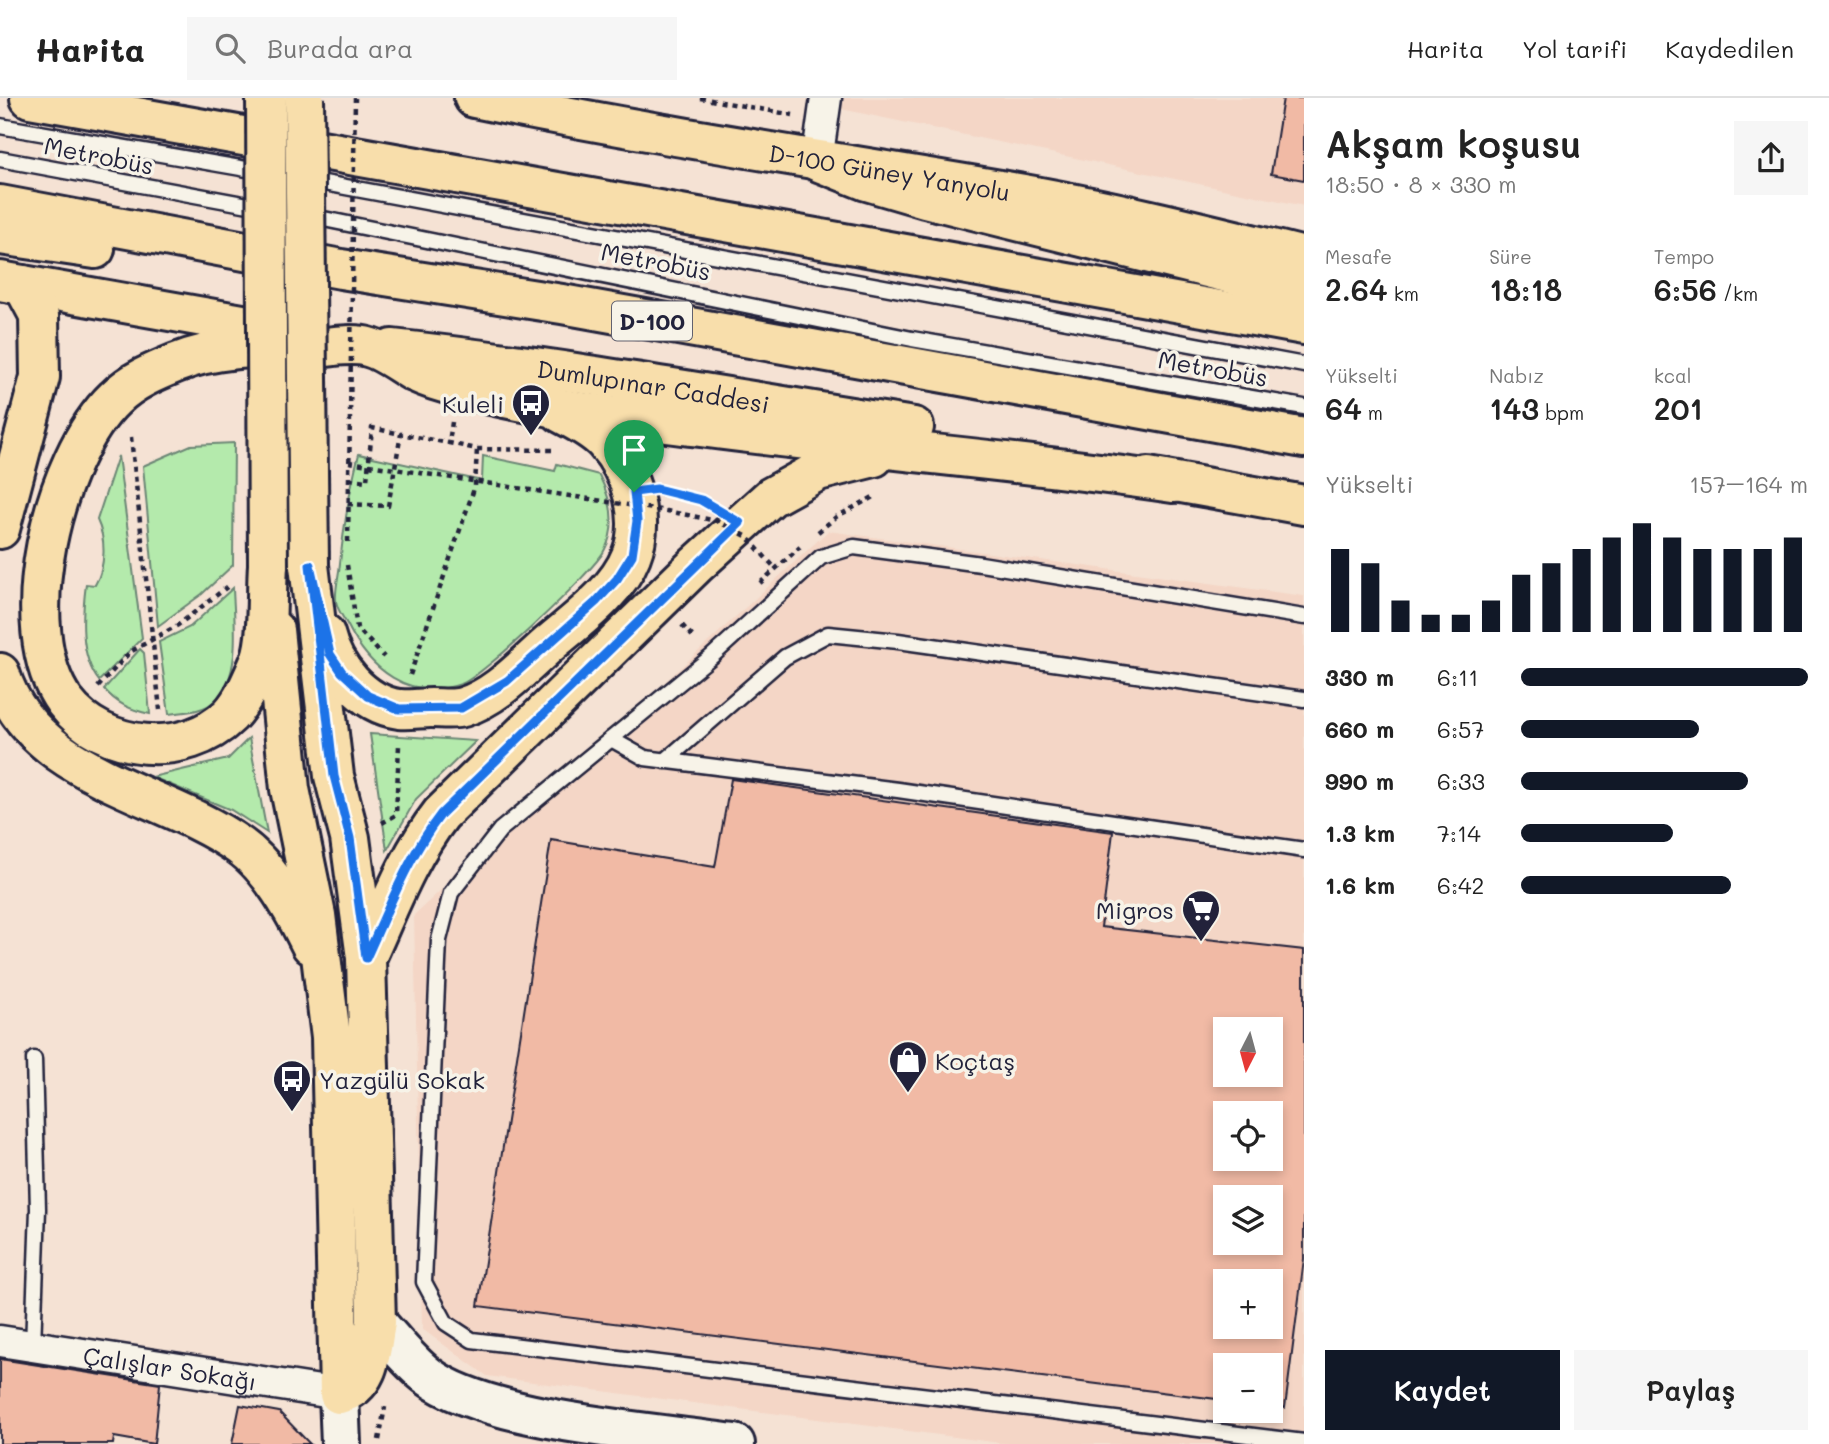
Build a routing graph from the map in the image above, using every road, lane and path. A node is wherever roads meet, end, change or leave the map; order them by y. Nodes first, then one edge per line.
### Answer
1 (30, 98) edge
2 (266, 98) edge
3 (304, 98) edge
4 (355, 98) edge
5 (474, 98) edge
6 (700, 98) edge
7 (825, 110) edge
8 (0, 126) edge
9 (0, 159) edge
10 (817, 161) junction
11 (0, 205) edge
12 (0, 234) edge
13 (1304, 257) edge
14 (341, 269) junction
15 (12, 283) edge
16 (1304, 292) edge
17 (1304, 325) edge
18 (366, 346) junction
19 (1304, 365) edge
20 (116, 396) junction
21 (544, 404) junction
22 (1304, 407) edge
23 (401, 434) junction
24 (1304, 438) edge
25 (449, 443) dead end
26 (477, 449) dead end
27 (912, 451) junction
28 (349, 462) junction
29 (349, 479) junction
30 (1173, 483) junction
31 (885, 491) dead end
32 (634, 492) junction
33 (348, 503) junction
34 (1304, 505) edge
35 (836, 517) dead end
36 (740, 523) junction
37 (0, 529) edge
38 (800, 547) dead end
39 (310, 565) junction
40 (776, 569) junction
41 (251, 573) junction
42 (760, 583) dead end
43 (1304, 617) edge
44 (152, 638) junction
45 (384, 657) dead end
46 (0, 673) edge
47 (1304, 699) edge
48 (399, 709) junction
49 (75, 712) junction
50 (611, 739) junction
51 (163, 746) junction
52 (664, 761) junction
53 (1304, 850) edge
54 (366, 958) junction
55 (325, 976) junction
56 (34, 1059) dead end
57 (376, 1322) junction
58 (0, 1341) edge
59 (33, 1346) junction
60 (339, 1394) junction
61 (1304, 1442) edge
62 (341, 1444) edge
63 (735, 1444) edge

1 - 17 main road
2 - 41 main road, bridge
3 - 39 main road, bridge
4 - 28 path, bridge
5 - 10 main road, D-100 Güney Yanyolu
6 - 7 path
7 - 10 street
8 - 19 lane, Metrobüs
9 - 22 lane, Metrobüs
10 - 13 main road, D-100 Güney Yanyolu
10 - 16 main road
11 - 14 main road, D-100
12 - 14 main road
14 - 24 main road, D-100
15 - 18 main road, Dumlupınar Caddesi
15 - 37 main road
18 - 20 main road
18 - 21 main road
18 - 30 main road, Dumlupınar Caddesi
20 - 44 path
20 - 49 main road
21 - 27 main road
21 - 32 main road
23 - 25 path
23 - 29 path
23 - 33 path
26 - 48 path
27 - 30 main road
27 - 36 main road
28 - 29 path, bridge
28 - 40 path, bridge
29 - 33 path, bridge
30 - 34 main road, Dumlupınar Caddesi
31 - 35 path
32 - 36 path
32 - 48 main road
33 - 45 path, bridge
36 - 54 main road
38 - 40 path, bridge
39 - 48 main road
39 - 54 main road
40 - 42 path, bridge
41 - 44 path
41 - 51 main road
41 - 55 main road
43 - 50 lane
44 - 49 path
44 - 51 path
46 - 55 main road
47 - 52 lane
49 - 51 main road
50 - 52 lane
50 - 61 lane
52 - 53 lane
54 - 57 main road
55 - 60 main road
56 - 59 lane
57 - 60 main road
57 - 63 main road
58 - 59 street, Çalışlar Sokağı
59 - 60 street, Çalışlar Sokağı
60 - 62 main road

